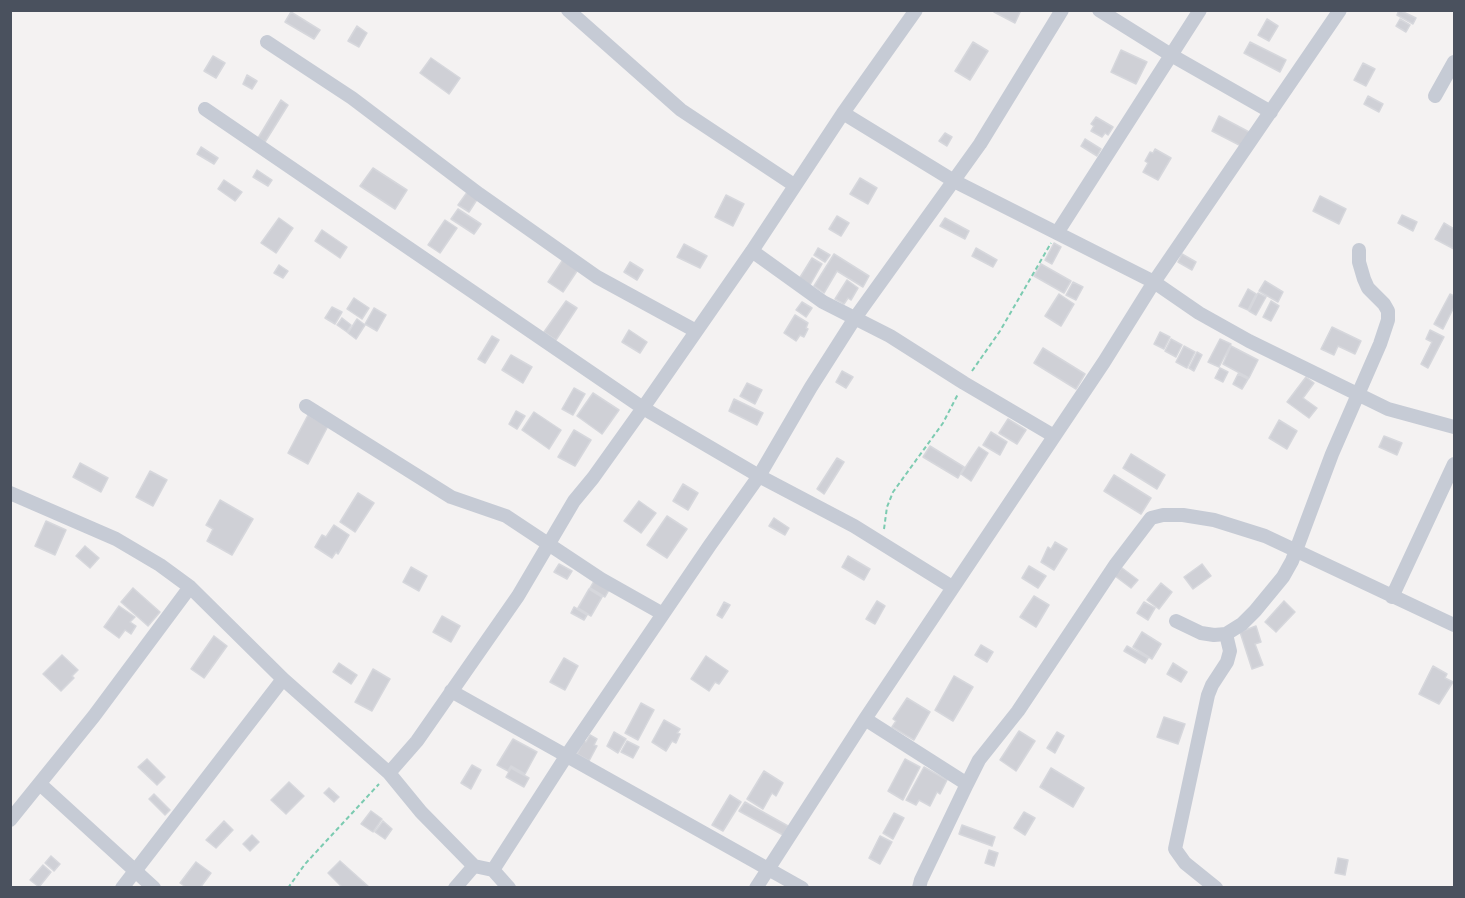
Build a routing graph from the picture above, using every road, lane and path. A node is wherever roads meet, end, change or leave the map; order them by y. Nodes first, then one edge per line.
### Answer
1 (568, 10) edge
2 (916, 10) edge
3 (1062, 10) edge
4 (1099, 10) edge
5 (1200, 10) edge
6 (1341, 10) edge
7 (267, 42) dead end
8 (1171, 55) junction
9 (1455, 62) edge
10 (1435, 96) dead end
11 (204, 109) dead end
12 (1271, 112) junction
13 (843, 113) junction
14 (954, 181) junction
15 (794, 185) junction
16 (1057, 233) junction
17 (1359, 250) dead end
18 (752, 251) junction
19 (1154, 282) junction
20 (855, 318) junction
21 (696, 331) junction
22 (1356, 395) junction
23 (306, 406) dead end
24 (643, 408) junction
25 (1455, 427) edge
26 (1054, 436) junction
27 (1455, 464) edge
28 (759, 476) junction
29 (10, 493) edge
30 (549, 545) junction
31 (1297, 551) junction
32 (190, 587) junction
33 (952, 588) junction
34 (1392, 597) junction
35 (663, 614) junction
36 (1176, 621) dead end
37 (1455, 625) edge
38 (1226, 634) junction
39 (283, 679) junction
40 (451, 691) junction
41 (864, 719) junction
42 (567, 755) junction
43 (389, 773) junction
44 (40, 784) junction
45 (967, 784) junction
46 (10, 820) edge
47 (474, 866) junction
48 (135, 870) junction
49 (493, 870) junction
50 (768, 870) junction
51 (122, 888) edge
52 (154, 888) edge
53 (288, 888) edge
54 (455, 888) edge
55 (509, 888) edge
56 (756, 888) edge
57 (801, 888) edge
58 (919, 888) edge
59 (1216, 888) edge

1 - 15 street
2 - 13 street
3 - 14 street
4 - 8 street
5 - 8 street
6 - 12 street
7 - 21 street
8 - 12 street
8 - 16 street
9 - 10 street
11 - 24 street
12 - 19 street
13 - 14 street
13 - 15 street
14 - 16 street
14 - 20 street
15 - 18 street
16 - 19 street
17 - 22 street
18 - 20 street
18 - 21 street
19 - 22 street
19 - 26 street
20 - 26 street
20 - 28 street
21 - 24 street
22 - 25 street
22 - 31 street
23 - 30 street
24 - 28 street
24 - 30 street
26 - 33 street
27 - 34 street
28 - 33 street
28 - 35 street
29 - 32 street
30 - 35 street
30 - 40 street
31 - 34 street
31 - 38 street
31 - 45 street
32 - 39 street
32 - 44 street
33 - 41 street
34 - 37 street
35 - 42 street
36 - 38 street
38 - 59 street
39 - 43 street
39 - 48 street
40 - 42 street
40 - 43 street
41 - 45 street
41 - 50 street
42 - 49 street
42 - 50 street
43 - 47 street
43 - 53 path
44 - 46 street
44 - 48 street
45 - 58 street
47 - 49 street
47 - 54 street
48 - 51 street
48 - 52 street
49 - 55 street
50 - 56 street
50 - 57 street

